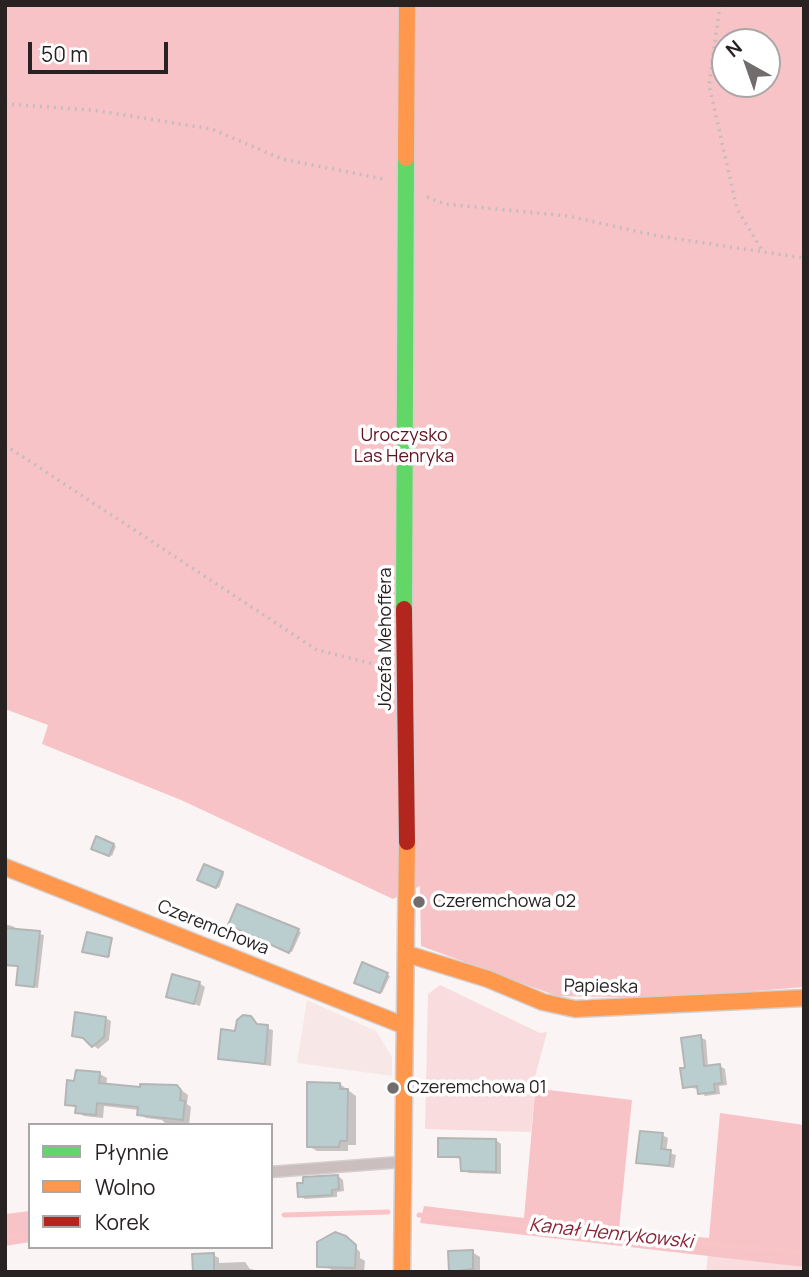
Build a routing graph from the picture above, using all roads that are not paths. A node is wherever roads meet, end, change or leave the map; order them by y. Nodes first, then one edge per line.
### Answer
1 (407, 5) edge
2 (5, 867) edge
3 (407, 954) junction
4 (804, 998) edge
5 (405, 1026) junction
6 (402, 1162) junction
7 (273, 1172) edge
8 (402, 1272) edge

1 - 3 street, Józefa Mehoffera
2 - 5 street, Czeremchowa
3 - 4 street, Papieska
3 - 5 street, Józefa Mehoffera
5 - 6 street, Józefa Mehoffera
6 - 7 lane
6 - 8 street, Józefa Mehoffera

